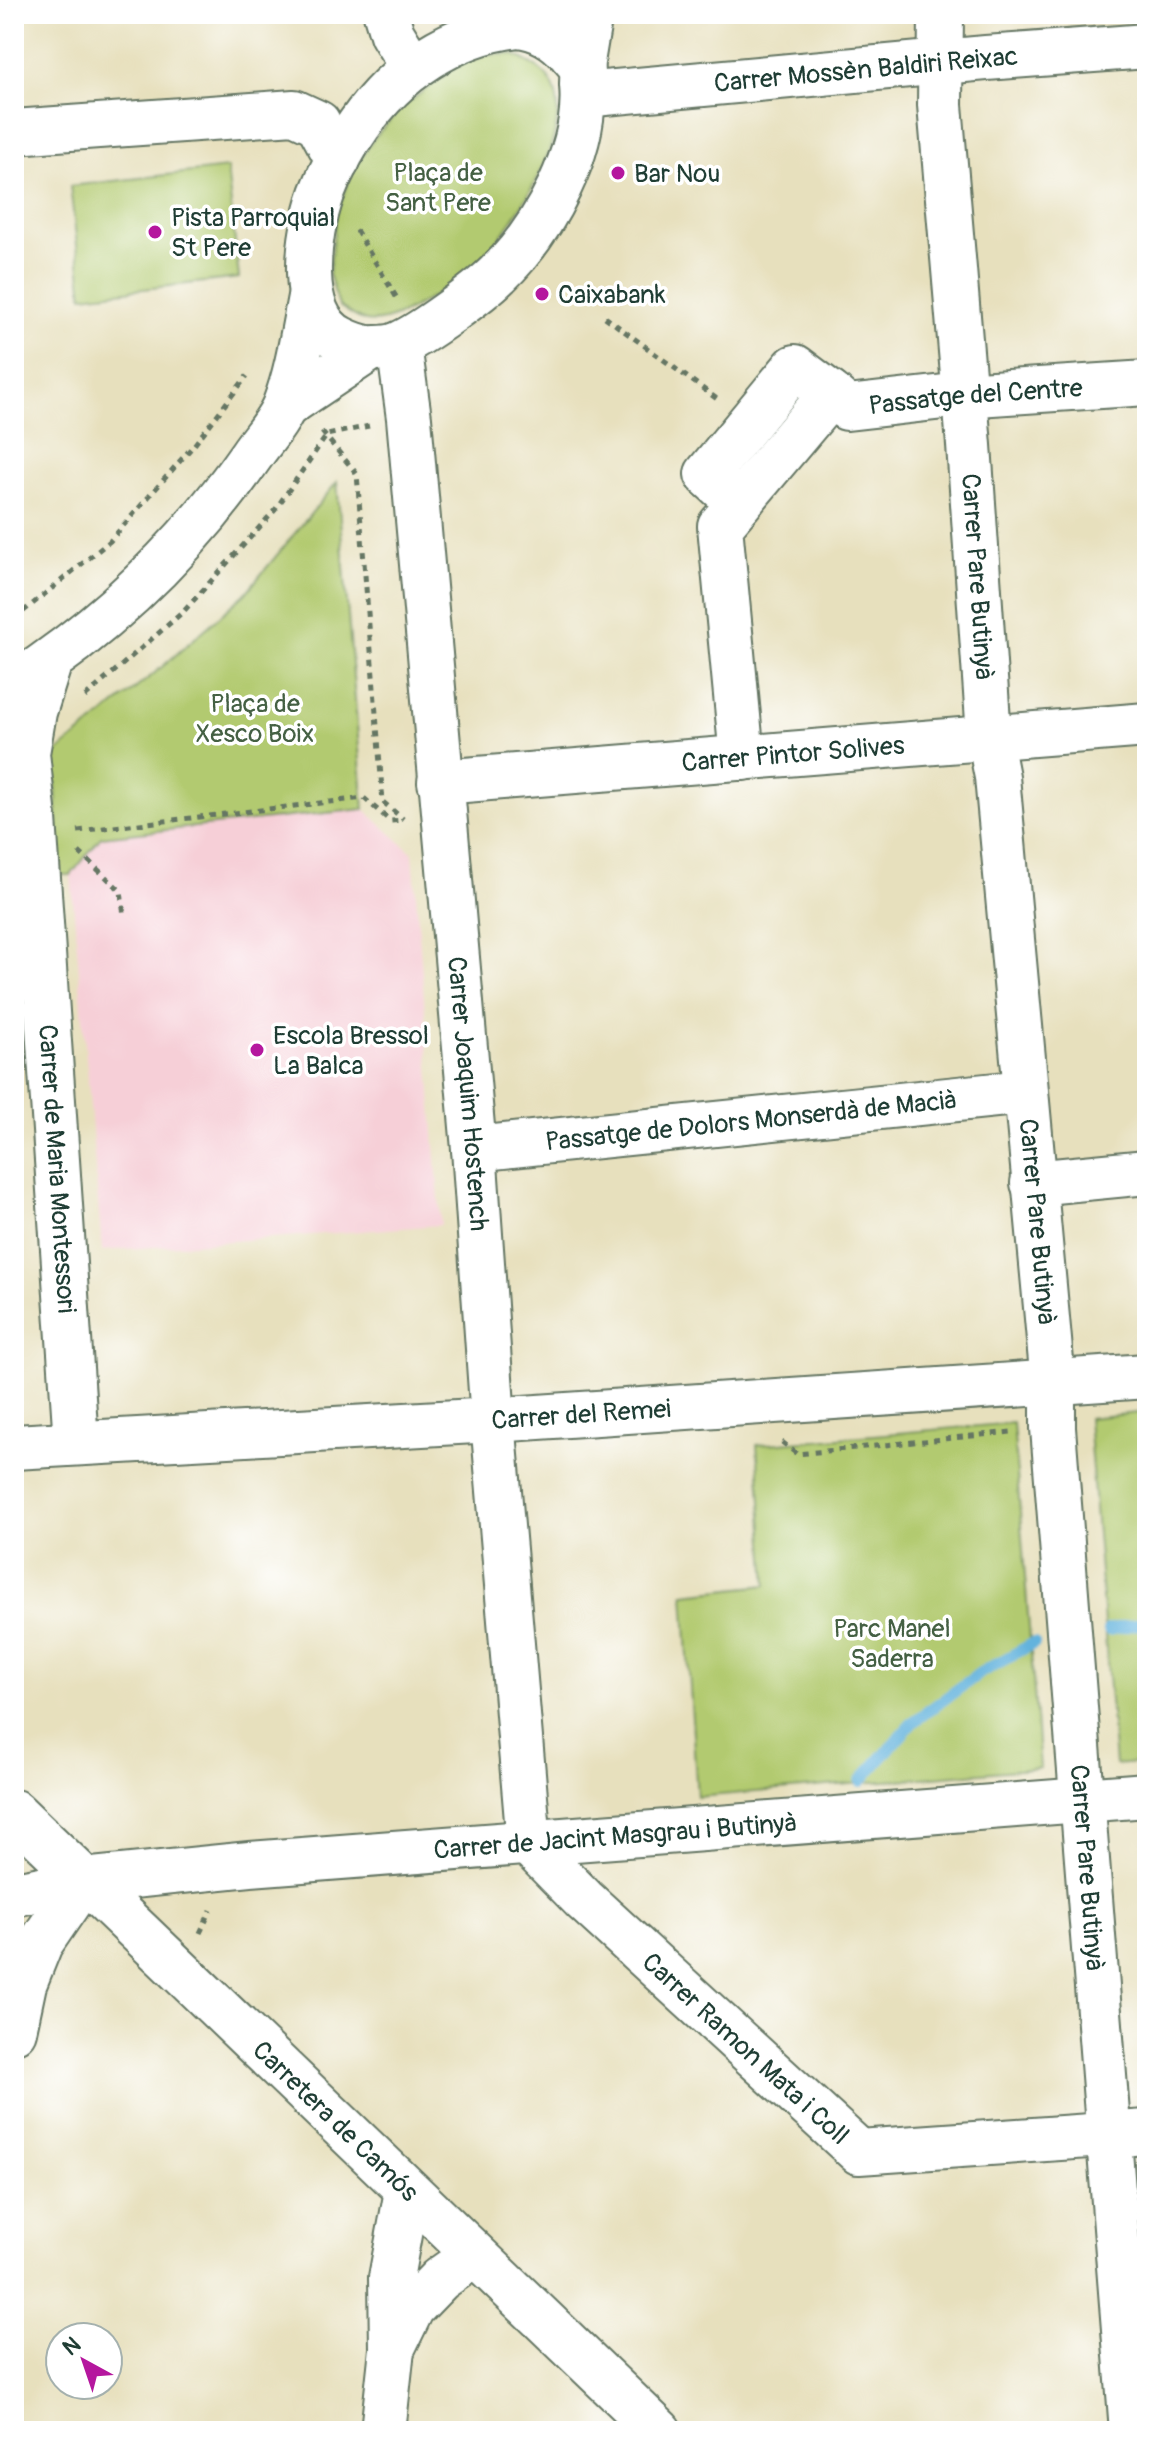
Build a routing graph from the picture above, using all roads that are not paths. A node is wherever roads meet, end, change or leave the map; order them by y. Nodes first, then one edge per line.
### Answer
1 (386, 14) edge
2 (590, 14) edge
3 (941, 14) edge
4 (527, 20) edge
5 (1147, 46) edge
6 (940, 62) junction
7 (413, 68) junction
8 (582, 82) junction
9 (14, 132) edge
10 (330, 176) junction
11 (310, 297) junction
12 (396, 342) junction
13 (1147, 383) edge
14 (831, 394) junction
15 (962, 395) junction
16 (285, 406) junction
17 (739, 503) junction
18 (50, 661) junction
19 (14, 685) edge
20 (1147, 725) edge
21 (989, 736) junction
22 (20, 748) edge
23 (742, 758) junction
24 (425, 811) junction
25 (1025, 1092) junction
26 (474, 1149) junction
27 (1147, 1172) edge
28 (1033, 1183) junction
29 (1147, 1376) edge
30 (1053, 1383) junction
31 (493, 1420) junction
32 (76, 1442) junction
33 (14, 1447) edge
34 (1147, 1795) edge
35 (1081, 1802) junction
36 (14, 1812) edge
37 (529, 1844) junction
38 (83, 1881) junction
39 (14, 1894) edge
40 (14, 2031) edge
41 (1128, 2133) edge
42 (407, 2191) junction
43 (474, 2255) junction
44 (392, 2349) junction
45 (1136, 2409) edge
46 (383, 2431) edge
47 (659, 2431) edge

1 - 7 street
2 - 8 street
3 - 6 street, Carrer Pare Butinyà
4 - 7 street
4 - 8 street
5 - 6 street, Carrer Mossèn Baldiri Reixac
6 - 8 street, Carrer Mossèn Baldiri Reixac
6 - 15 street, Carrer Pare Butinyà
7 - 10 street
8 - 12 street
9 - 10 street
10 - 11 street
11 - 12 street
11 - 16 street
12 - 16 street
12 - 24 street, Carrer Joaquim Hostench
13 - 15 street, Passatge del Centre
14 - 15 street, Passatge del Centre
14 - 17 street, Passatge del Centre
14 - 17 street
15 - 21 street, Carrer Pare Butinyà
16 - 18 street
17 - 23 street, Passatge del Centre
18 - 19 street
18 - 22 street, Carrer de Maria Montessori
20 - 21 street, Carrer Pintor Solives
21 - 23 street, Carrer Pintor Solives
21 - 25 street, Carrer Pare Butinyà
22 - 32 street, Carrer de Maria Montessori
23 - 24 street, Carrer Pintor Solives
24 - 26 street, Carrer Joaquim Hostench
25 - 26 street, Passatge de Dolors Monserdà de Macià
25 - 28 street, Carrer Pare Butinyà
26 - 31 street, Carrer Joaquim Hostench
27 - 28 street
28 - 30 street, Carrer Pare Butinyà
29 - 30 street, Carrer del Remei
30 - 31 street, Carrer del Remei
30 - 35 street, Carrer Pare Butinyà
31 - 32 street, Carrer del Remei
31 - 37 street, Carrer Joaquim Hostench
32 - 33 street, Carrer del Remei
34 - 35 street, Carrer de Jacint Masgrau i Butinyà
35 - 37 street, Carrer de Jacint Masgrau i Butinyà
35 - 41 street, Carrer Pare Butinyà
36 - 38 street, Carretera de Camós
37 - 38 street, Carrer de Jacint Masgrau i Butinyà
37 - 41 street, Carrer Ramon Mata i Coll
38 - 39 street, Carrer de Jacint Masgrau i Butinyà
38 - 40 street
38 - 42 street, Carretera de Camós
41 - 45 street, Carrer Pare Butinyà
42 - 43 street, Carretera de Camós
42 - 44 street
43 - 44 street
43 - 47 street, Carretera de Camós
44 - 46 street

